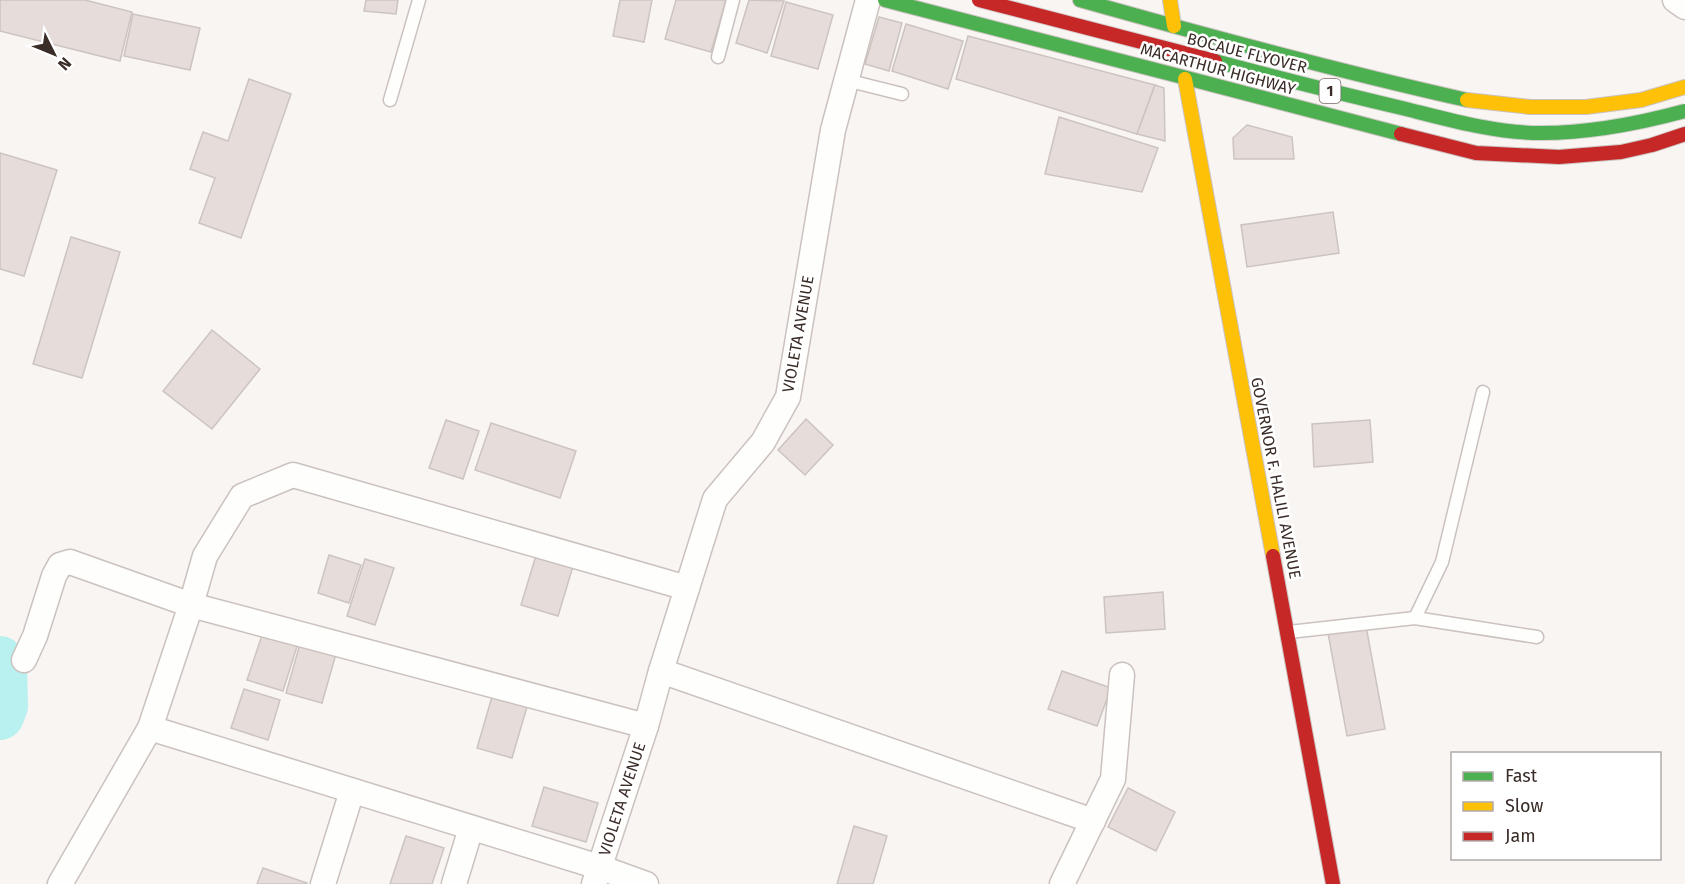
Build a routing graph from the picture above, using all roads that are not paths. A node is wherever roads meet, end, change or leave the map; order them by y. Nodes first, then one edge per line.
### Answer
1 (419, 0) edge
2 (733, 0) edge
3 (868, 0) edge
4 (885, 0) edge
5 (980, 0) edge
6 (1080, 0) edge
7 (1170, 0) edge
8 (1675, 0) edge
9 (1685, 7) edge
10 (1174, 27) junction
11 (718, 57) dead end
12 (1185, 79) junction
13 (846, 80) junction
14 (1685, 87) edge
15 (902, 94) dead end
16 (390, 100) dead end
17 (1685, 111) edge
18 (1685, 134) edge
19 (1483, 392) dead end
20 (687, 588) junction
21 (191, 605) junction
22 (1415, 618) junction
23 (1288, 632) junction
24 (1537, 637) dead end
25 (24, 660) dead end
26 (661, 671) junction
27 (1122, 675) dead end
28 (646, 726) junction
29 (150, 728) junction
30 (352, 791) junction
31 (1093, 821) junction
32 (471, 828) junction
33 (596, 876) edge
34 (60, 884) edge
35 (323, 884) edge
36 (454, 884) edge
37 (646, 884) edge
38 (1062, 884) edge
39 (1333, 884) edge

1 - 16 lane
2 - 11 lane
3 - 13 street, VIOLETA AVENUE
4 - 12 main road, MACARTHUR HIGHWAY / 1
5 - 17 main road, BOCAUE FLYOVER / 1, bridge
6 - 10 main road, MACARTHUR HIGHWAY / 1
7 - 10 main road
8 - 9 street
10 - 14 main road, MACARTHUR HIGHWAY / 1
12 - 18 main road, MACARTHUR HIGHWAY / 1
12 - 23 main road, GOVERNOR F. HALILI AVENUE
13 - 15 lane
13 - 20 street, VIOLETA AVENUE
19 - 22 lane
20 - 21 street
20 - 26 street, VIOLETA AVENUE
21 - 25 street
21 - 28 street
21 - 29 street
22 - 23 lane
22 - 24 lane
23 - 39 main road, GOVERNOR F. HALILI AVENUE
26 - 28 street, VIOLETA AVENUE
26 - 31 street
27 - 31 street
28 - 33 street, VIOLETA AVENUE
29 - 30 street
29 - 34 street
30 - 32 street
30 - 35 street
31 - 38 street
32 - 33 street
32 - 36 street
33 - 37 street

